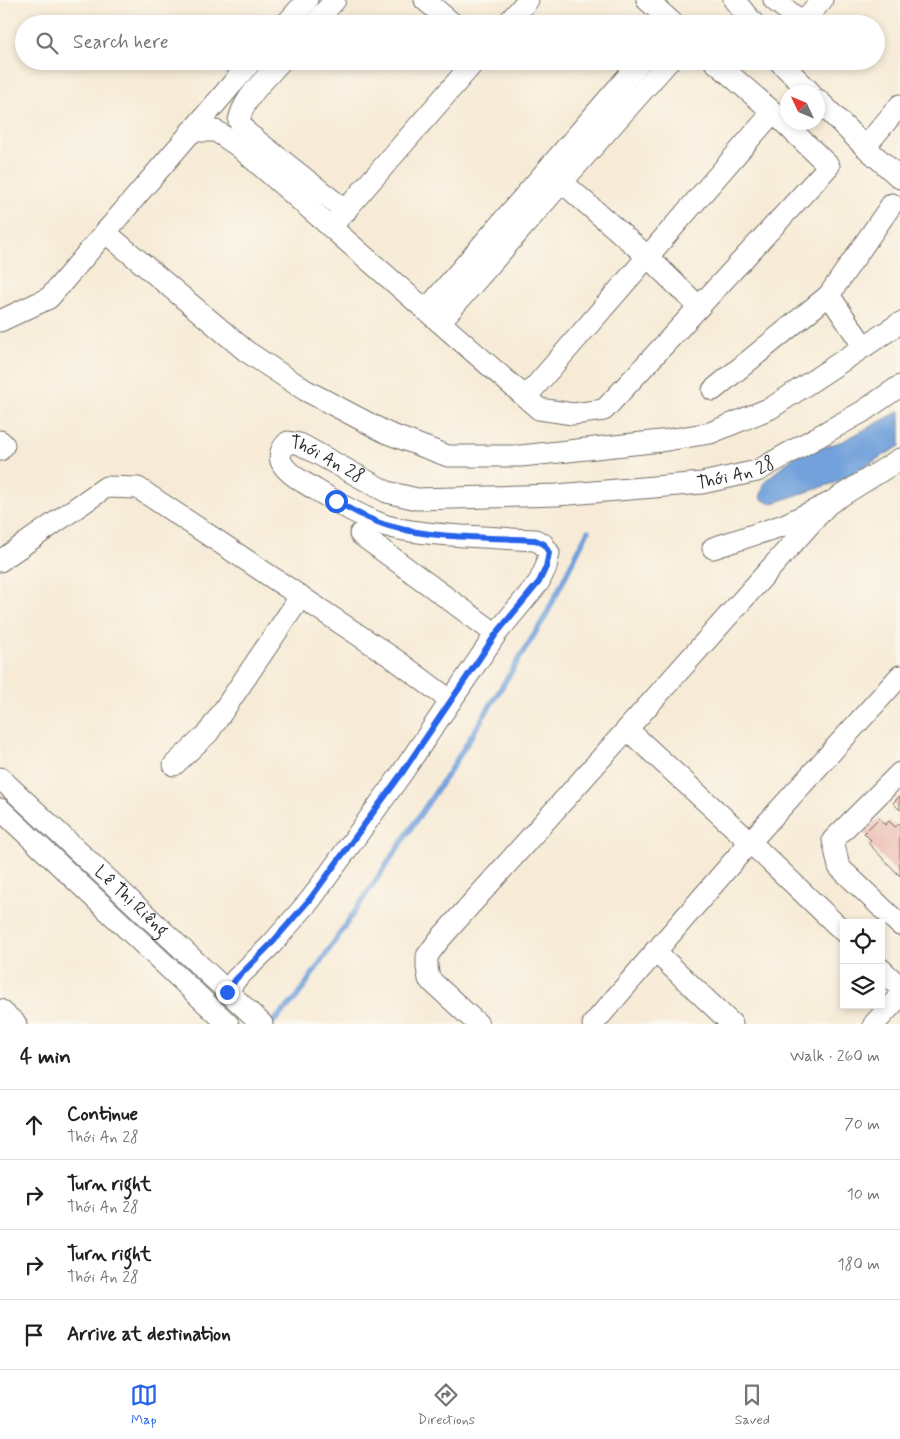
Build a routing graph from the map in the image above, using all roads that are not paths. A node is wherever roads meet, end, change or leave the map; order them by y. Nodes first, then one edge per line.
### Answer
1 (307, 0) edge
2 (335, 0) edge
3 (425, 0) edge
4 (528, 0) edge
5 (647, 0) edge
6 (734, 0) edge
7 (774, 0) edge
8 (822, 0) edge
9 (294, 15) edge
10 (322, 15) edge
11 (442, 15) edge
12 (515, 15) edge
13 (664, 15) edge
14 (746, 15) edge
15 (792, 15) edge
16 (809, 15) edge
17 (244, 70) edge
18 (273, 70) edge
19 (467, 70) edge
20 (634, 70) edge
21 (661, 70) edge
22 (724, 70) edge
23 (787, 70) edge
24 (803, 85) edge
25 (900, 105) edge
26 (825, 107) edge
27 (773, 112) junction
28 (191, 132) junction
29 (865, 147) junction
30 (900, 178) edge
31 (562, 182) junction
32 (892, 204) dead end
33 (346, 210) junction
34 (331, 227) junction
35 (106, 232) junction
36 (648, 257) junction
37 (829, 295) junction
38 (699, 308) junction
39 (433, 316) junction
40 (0, 321) edge
41 (900, 323) edge
42 (864, 347) junction
43 (900, 386) edge
44 (713, 390) dead end
45 (526, 397) junction
46 (0, 441) edge
47 (0, 450) edge
48 (900, 459) edge
49 (828, 504) junction
50 (360, 534) dead end
51 (713, 548) dead end
52 (0, 561) edge
53 (301, 596) junction
54 (496, 634) junction
55 (900, 676) edge
56 (451, 702) junction
57 (628, 730) junction
58 (174, 765) dead end
59 (900, 773) edge
60 (0, 778) edge
61 (0, 810) edge
62 (750, 842) junction
63 (900, 925) edge
64 (840, 928) edge
65 (655, 951) junction
66 (885, 973) edge
67 (900, 987) edge
68 (227, 992) junction
69 (900, 996) edge
70 (0, 1010) edge
71 (16, 1024) edge
72 (228, 1024) edge
73 (262, 1024) edge
74 (478, 1024) edge
75 (593, 1024) edge
76 (732, 1024) edge
77 (874, 1024) edge

1 - 9 street
2 - 10 street
3 - 11 street
4 - 12 street
5 - 13 street
6 - 14 street
7 - 15 street
8 - 16 street
17 - 28 street
18 - 33 street
19 - 33 street
20 - 39 street
21 - 31 street
22 - 27 street
23 - 24 street
25 - 29 street
26 - 29 street
27 - 36 street
27 - 38 street
28 - 34 street
28 - 35 street
29 - 30 street
31 - 36 street
31 - 39 street
32 - 37 street
33 - 34 street
34 - 39 street
35 - 40 street
35 - 42 street
36 - 38 street
36 - 45 street
37 - 42 street
37 - 44 street
38 - 45 street
39 - 45 street
41 - 42 street
43 - 54 street, Thới An 28
46 - 47 street
48 - 49 street
49 - 51 street
49 - 57 street
50 - 54 street
52 - 53 street
53 - 56 street
53 - 58 street
54 - 56 street, Thới An 28
55 - 62 street
56 - 68 street, Thới An 28
57 - 62 street
57 - 74 street
59 - 63 street
60 - 68 street, Lê Thị Riêng
61 - 72 street, Lê Thị Riêng
62 - 64 street
62 - 65 street
65 - 75 street
65 - 76 street
66 - 67 street
68 - 73 street, Lê Thị Riêng
69 - 77 street
70 - 71 street

